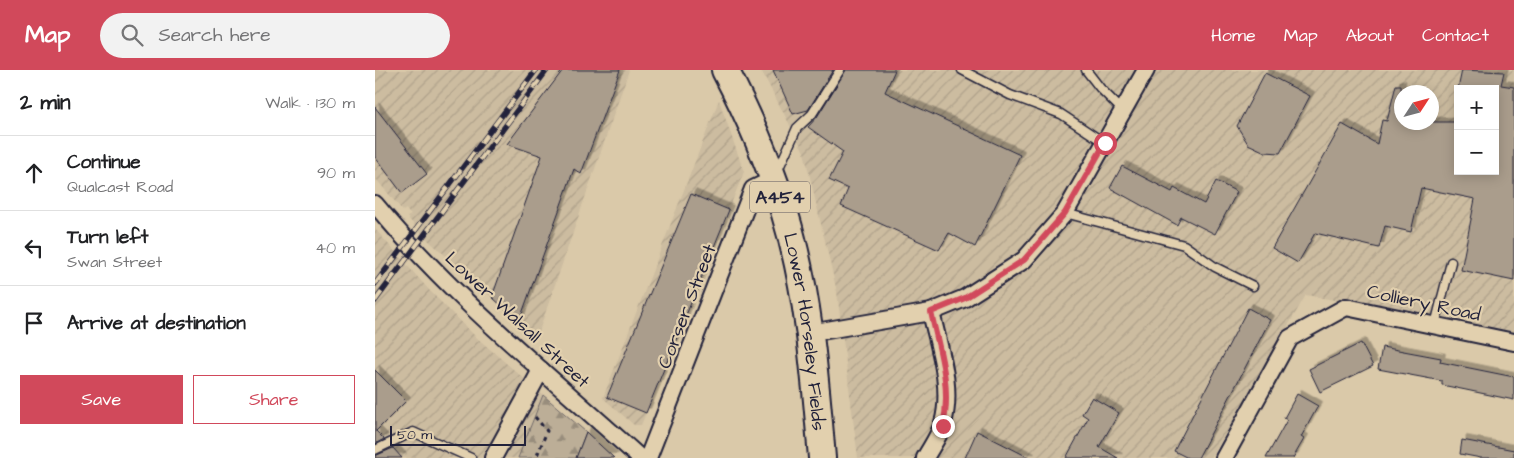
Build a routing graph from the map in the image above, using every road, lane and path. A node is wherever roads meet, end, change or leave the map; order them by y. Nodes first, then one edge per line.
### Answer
1 (725, 70) edge
2 (840, 70) edge
3 (962, 70) edge
4 (1086, 70) edge
5 (1146, 70) edge
6 (1123, 111) junction
7 (1105, 143) junction
8 (773, 179) junction
9 (375, 204) edge
10 (1065, 213) junction
11 (1451, 262) dead end
12 (1253, 286) dead end
13 (931, 312) junction
14 (1435, 325) junction
15 (810, 333) junction
16 (1514, 342) edge
17 (541, 370) junction
18 (523, 402) junction
19 (375, 450) edge
20 (471, 458) edge
21 (493, 458) edge
22 (535, 458) edge
23 (640, 458) edge
24 (648, 458) edge
25 (822, 458) edge
26 (925, 458) edge
27 (1223, 458) edge

1 - 8 highway, Lower Horseley Fields / A454
2 - 8 lane
3 - 7 lane
4 - 6 lane
5 - 6 street
6 - 7 street
7 - 10 street
8 - 15 highway, Lower Horseley Fields / A454
8 - 24 street, Corser Street
9 - 17 street, Lower Walsall Street
10 - 12 lane
10 - 13 street
11 - 14 lane
13 - 15 street
13 - 26 street
14 - 16 street, Colliery Road
14 - 27 street, Colliery Road
15 - 25 highway, Lower Horseley Fields / A454
17 - 18 street
17 - 23 street, Lower Walsall Street
18 - 21 street
18 - 22 path
19 - 20 lane

